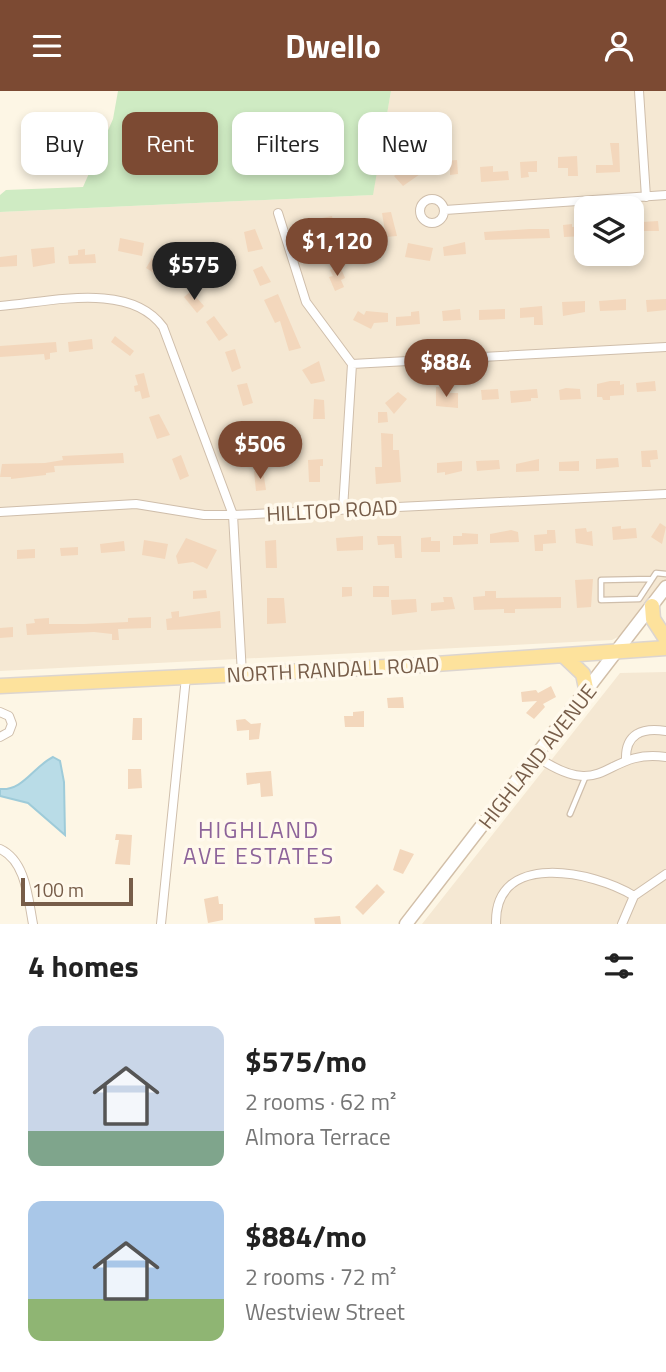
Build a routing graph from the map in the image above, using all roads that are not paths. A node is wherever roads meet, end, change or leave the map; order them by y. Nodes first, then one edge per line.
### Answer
1 (639, 91) edge
2 (666, 195) edge
3 (646, 197) junction
4 (445, 211) dead end
5 (278, 213) dead end
6 (0, 306) edge
7 (666, 347) edge
8 (352, 363) junction
9 (666, 494) edge
10 (343, 509) junction
11 (0, 512) edge
12 (233, 516) junction
13 (666, 574) edge
14 (652, 579) junction
15 (666, 587) edge
16 (652, 606) junction
17 (666, 639) edge
18 (666, 648) edge
19 (619, 652) junction
20 (564, 656) junction
21 (242, 674) junction
22 (186, 677) junction
23 (0, 686) edge
24 (587, 693) junction
25 (0, 712) edge
26 (666, 731) edge
27 (0, 737) edge
28 (537, 757) junction
29 (666, 757) edge
30 (626, 760) junction
31 (585, 778) junction
32 (570, 814) dead end
33 (0, 849) edge
34 (666, 874) edge
35 (634, 896) junction
36 (33, 924) edge
37 (161, 924) edge
38 (406, 924) edge
39 (496, 924) edge
40 (622, 924) edge

1 - 3 street
2 - 3 street
3 - 4 street
5 - 8 street
6 - 12 street
7 - 8 street
8 - 10 street
9 - 10 street, HILLTOP ROAD
10 - 12 street, HILLTOP ROAD
11 - 12 street, HILLTOP ROAD
12 - 21 street
13 - 14 lane
14 - 14 lane
15 - 16 main road, HIGHLAND AVENUE
16 - 17 main road
16 - 19 main road, HIGHLAND AVENUE
18 - 19 main road, NORTH RANDALL ROAD
19 - 20 main road, NORTH RANDALL ROAD
19 - 24 main road, HIGHLAND AVENUE
20 - 21 main road, NORTH RANDALL ROAD
20 - 24 main road
21 - 22 main road, NORTH RANDALL ROAD
22 - 23 main road, NORTH RANDALL ROAD
22 - 37 street
24 - 28 main road, HIGHLAND AVENUE
25 - 27 street
26 - 30 street
28 - 31 street
28 - 38 main road, HIGHLAND AVENUE
29 - 30 street
30 - 31 street
31 - 32 lane
33 - 36 street
34 - 35 street
35 - 39 street
35 - 40 street

